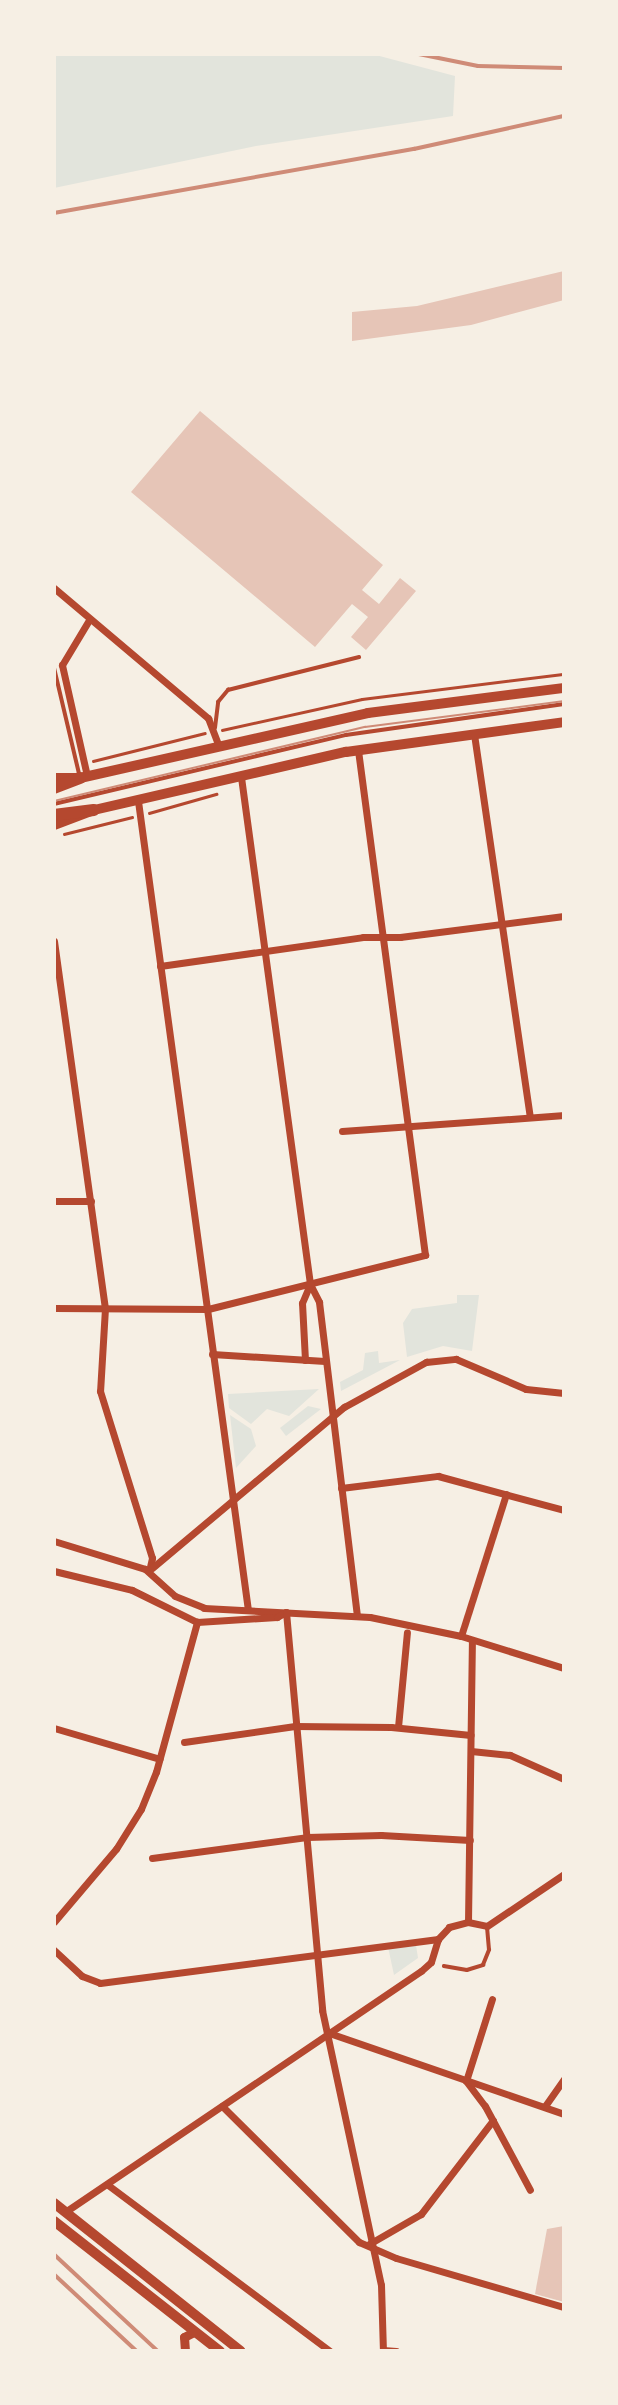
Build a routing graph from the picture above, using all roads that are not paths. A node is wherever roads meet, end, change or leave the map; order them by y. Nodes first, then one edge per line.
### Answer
1 (54, 588) edge
2 (89, 620) junction
3 (359, 657) dead end
4 (54, 666) edge
5 (564, 688) edge
6 (564, 704) edge
7 (564, 722) edge
8 (215, 727) junction
9 (474, 734) junction
10 (219, 747) junction
11 (358, 750) junction
12 (84, 777) junction
13 (54, 778) edge
14 (241, 778) junction
15 (54, 788) edge
16 (138, 801) junction
17 (54, 803) edge
18 (94, 810) junction
19 (54, 815) edge
20 (54, 825) edge
21 (564, 916) edge
22 (502, 926) junction
23 (384, 936) junction
24 (54, 940) edge
25 (264, 951) junction
26 (160, 966) junction
27 (564, 1115) edge
28 (530, 1117) junction
29 (408, 1127) junction
30 (342, 1131) dead end
31 (54, 1201) edge
32 (91, 1201) junction
33 (310, 1284) junction
34 (54, 1308) edge
35 (105, 1308) junction
36 (208, 1310) junction
37 (212, 1354) junction
38 (305, 1360) junction
39 (325, 1361) junction
40 (564, 1393) edge
41 (331, 1417) junction
42 (341, 1488) junction
43 (506, 1494) junction
44 (232, 1497) junction
45 (564, 1510) edge
46 (54, 1541) edge
47 (54, 1571) edge
48 (149, 1571) junction
49 (248, 1611) junction
50 (286, 1612) junction
51 (357, 1615) junction
52 (197, 1622) junction
53 (407, 1632) dead end
54 (461, 1636) junction
55 (472, 1640) junction
56 (564, 1668) edge
57 (295, 1726) junction
58 (398, 1727) junction
59 (54, 1728) edge
60 (471, 1735) junction
61 (184, 1742) dead end
62 (471, 1751) junction
63 (160, 1759) junction
64 (564, 1779) edge
65 (307, 1837) junction
66 (471, 1840) junction
67 (152, 1858) dead end
68 (564, 1874) edge
69 (54, 1922) edge
70 (468, 1922) junction
71 (487, 1926) junction
72 (439, 1939) junction
73 (54, 1950) edge
74 (318, 1952) junction
75 (444, 1966) dead end
76 (492, 1998) dead end
77 (329, 2034) junction
78 (564, 2079) edge
79 (466, 2081) junction
80 (222, 2106) junction
81 (545, 2106) junction
82 (564, 2114) edge
83 (493, 2120) junction
84 (108, 2185) junction
85 (530, 2190) dead end
86 (54, 2203) edge
87 (65, 2212) junction
88 (54, 2221) edge
89 (369, 2244) junction
90 (564, 2306) edge
91 (194, 2332) junction
92 (383, 2350) edge
93 (185, 2351) edge
94 (220, 2351) edge
95 (241, 2351) edge
96 (330, 2351) edge
97 (396, 2351) edge

1 - 2 street
2 - 8 street
2 - 12 street
3 - 8 lane
4 - 12 lane
5 - 10 main road
6 - 17 lane
7 - 9 main road
8 - 10 street
9 - 11 main road
9 - 22 street
10 - 12 main road
11 - 14 main road
11 - 23 street
12 - 13 main road
12 - 15 highway
14 - 16 main road
14 - 25 street
16 - 18 main road
16 - 26 street
18 - 19 highway
18 - 20 main road
21 - 22 street
22 - 23 street
22 - 28 street
23 - 25 street
23 - 29 street
24 - 32 street
25 - 26 street
25 - 33 street
26 - 36 street
27 - 28 street
28 - 29 street
29 - 30 street
29 - 33 street
31 - 32 street
32 - 35 street
33 - 36 street
33 - 38 street
33 - 39 street
34 - 35 street
35 - 36 street
35 - 48 street
36 - 37 street
37 - 38 street
37 - 44 street
38 - 39 street
39 - 41 street
40 - 41 street
41 - 42 street
41 - 44 street
42 - 43 street
42 - 51 street
43 - 45 street
43 - 54 street
44 - 48 street
44 - 49 street
46 - 48 street
47 - 52 street
48 - 49 street
49 - 50 street
50 - 51 street
50 - 52 street
50 - 57 street
51 - 54 street
52 - 63 street
53 - 58 street
54 - 55 street
55 - 56 street
55 - 60 street
57 - 58 street
57 - 61 street
57 - 65 street
58 - 60 street
59 - 63 street
60 - 62 street
62 - 64 street
62 - 66 street
63 - 69 street
65 - 66 street
65 - 67 street
65 - 74 street
66 - 70 street
68 - 71 street
70 - 71 street
70 - 72 street
71 - 75 lane
72 - 74 street
72 - 77 street
73 - 74 street
74 - 77 street
76 - 79 street
77 - 79 street
77 - 80 street
77 - 89 street
78 - 81 street
79 - 81 street
79 - 83 street
80 - 84 street
80 - 89 street
81 - 82 street
83 - 85 street
83 - 89 street
84 - 87 street
84 - 96 street
86 - 87 main road
87 - 95 main road
88 - 91 main road
89 - 90 street
89 - 92 street
91 - 93 street
91 - 94 main road
92 - 97 street

